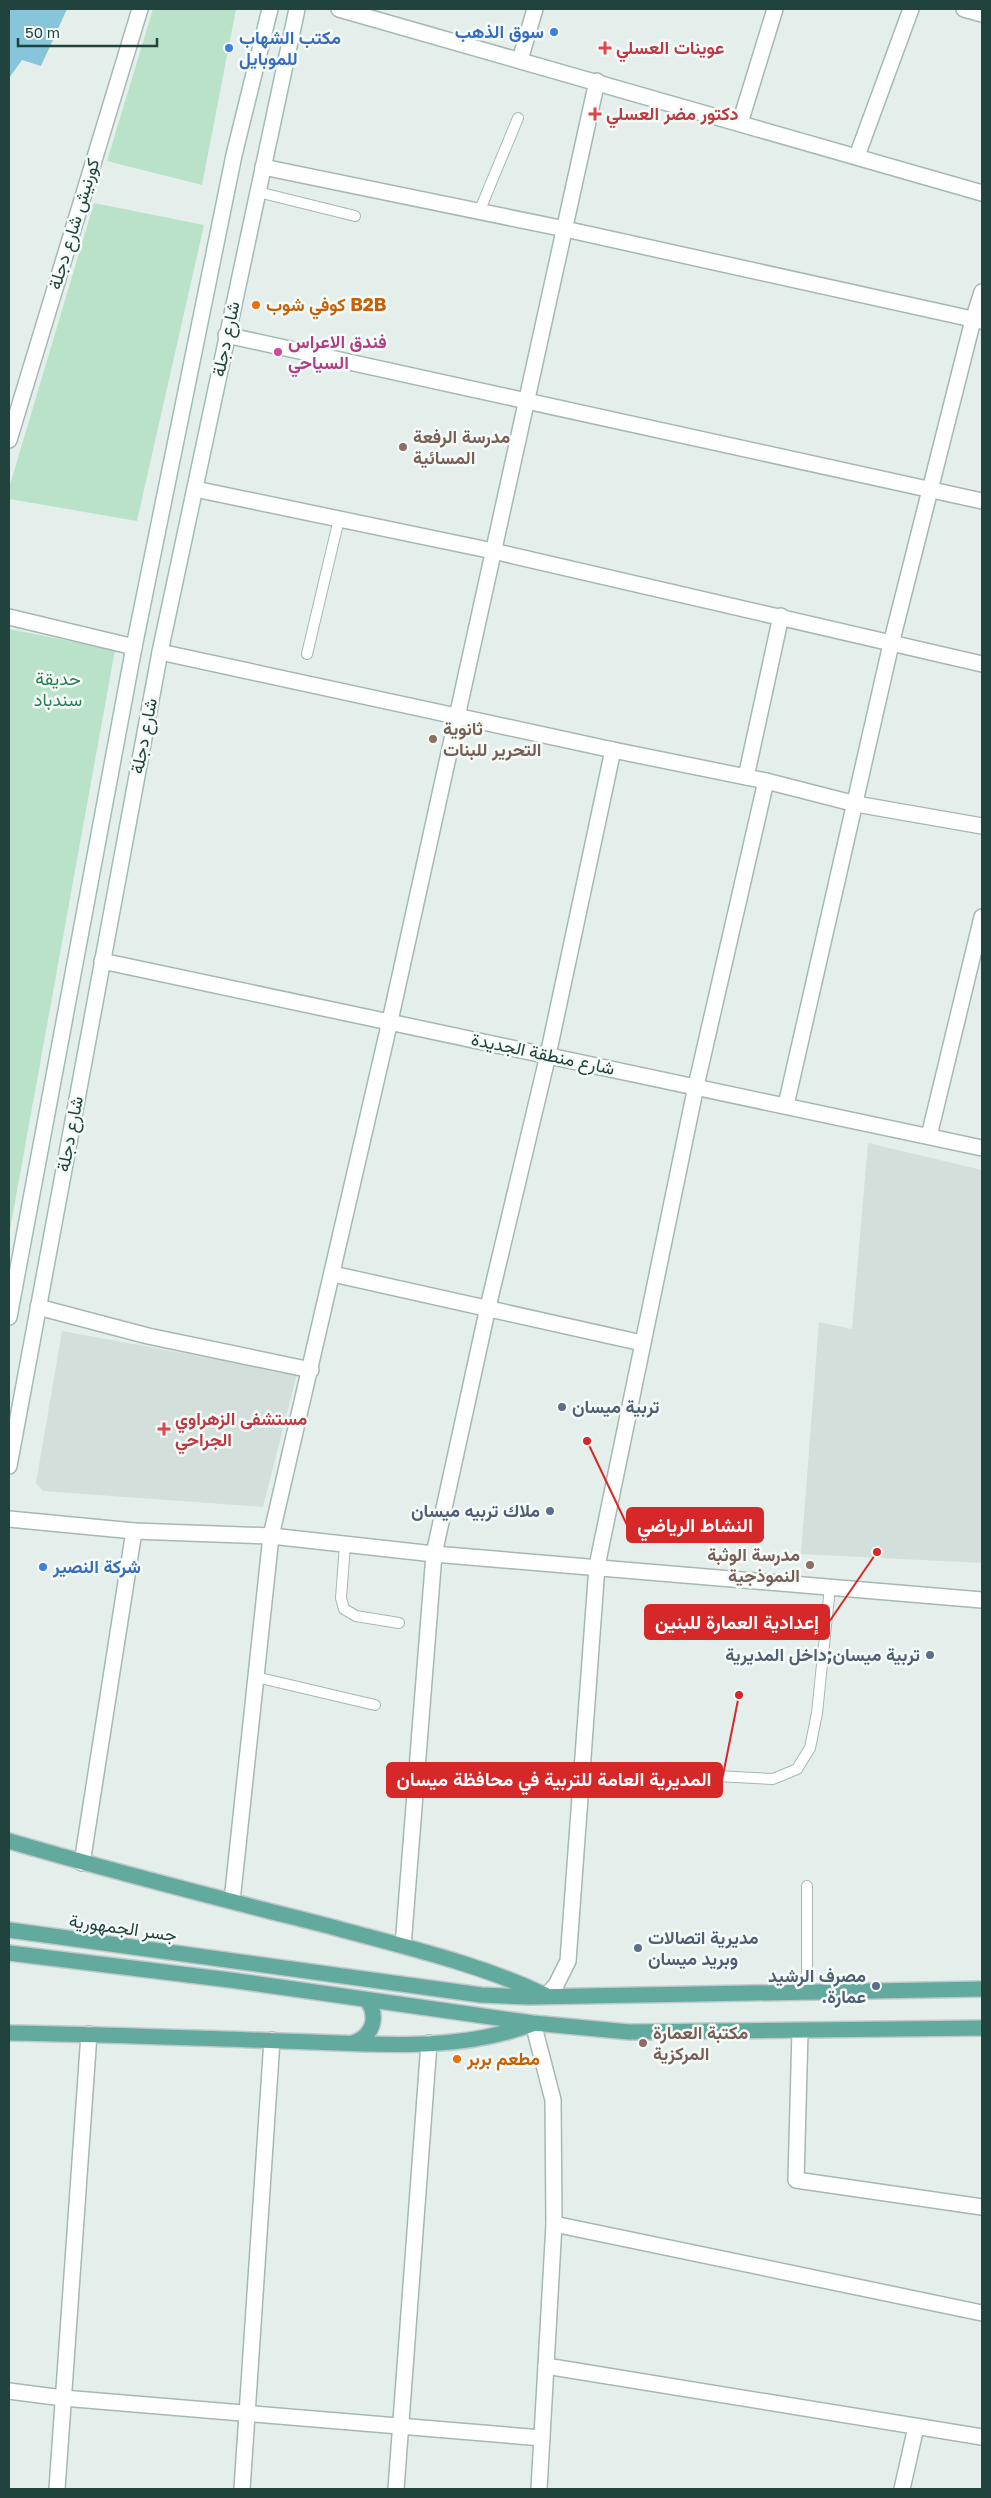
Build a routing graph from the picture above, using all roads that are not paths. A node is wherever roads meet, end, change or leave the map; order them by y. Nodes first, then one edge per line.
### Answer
1 (140, 9) edge
2 (270, 9) edge
3 (297, 9) edge
4 (339, 9) edge
5 (535, 9) edge
6 (776, 9) edge
7 (911, 9) edge
8 (964, 9) edge
9 (982, 14) edge
10 (520, 60) junction
11 (597, 82) junction
12 (518, 118) dead end
13 (740, 123) junction
14 (857, 156) junction
15 (263, 168) junction
16 (258, 192) junction
17 (982, 193) edge
18 (479, 212) junction
19 (355, 216) dead end
20 (565, 229) junction
21 (982, 292) edge
22 (978, 321) edge
23 (226, 334) junction
24 (528, 400) junction
25 (9, 440) edge
26 (195, 489) junction
27 (930, 490) junction
28 (982, 502) edge
29 (339, 519) junction
30 (493, 551) junction
31 (781, 616) junction
32 (9, 617) edge
33 (891, 644) junction
34 (134, 647) junction
35 (160, 652) junction
36 (307, 654) dead end
37 (982, 664) edge
38 (457, 716) junction
39 (613, 750) junction
40 (746, 777) junction
41 (766, 781) junction
42 (856, 804) junction
43 (982, 826) edge
44 (982, 917) edge
45 (102, 961) junction
46 (390, 1021) junction
47 (548, 1055) junction
48 (696, 1086) junction
49 (786, 1105) junction
50 (929, 1136) junction
51 (982, 1148) edge
52 (332, 1274) junction
53 (38, 1307) junction
54 (488, 1307) junction
55 (9, 1317) edge
56 (642, 1343) junction
57 (311, 1370) junction
58 (9, 1466) edge
59 (9, 1519) edge
60 (134, 1531) junction
61 (271, 1536) junction
62 (345, 1545) junction
63 (434, 1554) junction
64 (597, 1566) junction
65 (830, 1587) junction
66 (982, 1600) edge
67 (399, 1623) dead end
68 (256, 1677) junction
69 (375, 1705) dead end
70 (622, 1771) dead end
71 (9, 1841) edge
72 (82, 1863) junction
73 (807, 1886) dead end
74 (232, 1901) junction
75 (9, 1930) edge
76 (402, 1946) junction
77 (9, 1953) edge
78 (982, 1989) edge
79 (807, 1992) junction
80 (546, 1996) junction
81 (368, 2000) junction
82 (533, 2023) junction
83 (982, 2028) edge
84 (800, 2031) junction
85 (9, 2033) edge
86 (89, 2034) junction
87 (272, 2040) junction
88 (353, 2043) junction
89 (429, 2043) junction
90 (982, 2207) edge
91 (554, 2224) junction
92 (982, 2313) edge
93 (546, 2366) junction
94 (9, 2391) edge
95 (64, 2398) junction
96 (248, 2414) junction
97 (400, 2427) junction
98 (916, 2427) junction
99 (982, 2437) edge
100 (542, 2438) junction
101 (57, 2489) edge
102 (242, 2489) edge
103 (396, 2489) edge
104 (539, 2489) edge
105 (902, 2489) edge

1 - 25 street, كورنيش شارع دجلة
2 - 34 street, شارع دجلة
3 - 15 street, شارع دجلة
4 - 10 street
5 - 10 street
6 - 13 street
7 - 14 street
8 - 9 street
10 - 11 street
11 - 13 street
11 - 20 street
12 - 18 lane
13 - 14 street
14 - 17 street
15 - 16 street, شارع دجلة
15 - 18 street
16 - 19 lane
16 - 23 street, شارع دجلة
18 - 20 street
20 - 22 street
20 - 24 street
21 - 22 street
22 - 27 street
23 - 24 street
23 - 26 street, شارع دجلة
24 - 27 street
24 - 30 street
26 - 29 street
26 - 35 street, شارع دجلة
27 - 28 street
27 - 33 street
29 - 30 street
29 - 36 lane
30 - 31 street
30 - 38 street
31 - 33 street
31 - 40 street
32 - 34 street
33 - 37 street
33 - 42 street
34 - 55 street, شارع دجلة
35 - 38 street
35 - 45 street, شارع دجلة
38 - 39 street
38 - 46 street
39 - 40 street
39 - 47 street
40 - 41 street
41 - 42 street
41 - 48 street
42 - 43 street
42 - 49 street
44 - 50 street
45 - 46 street, شارع منطقة الجديدة
45 - 53 street, شارع دجلة
46 - 47 street, شارع منطقة الجديدة
46 - 52 street
47 - 48 street, شارع منطقة الجديدة
47 - 54 street
48 - 49 street, شارع منطقة الجديدة
48 - 56 street
49 - 50 street, شارع منطقة الجديدة
50 - 51 street, شارع منطقة الجديدة
52 - 54 street
52 - 57 street
53 - 57 street
53 - 58 street, شارع دجلة
54 - 56 street
54 - 63 street
56 - 64 street
57 - 61 street
59 - 60 street
60 - 61 street
60 - 72 street
61 - 62 street
61 - 68 street
62 - 63 street
62 - 67 lane
63 - 64 street
63 - 76 street
64 - 65 street
64 - 80 street
65 - 66 street
65 - 70 lane
68 - 69 lane
68 - 74 street
71 - 72 main road
72 - 74 main road
73 - 79 lane
74 - 76 main road
75 - 80 main road, جسر الجمهورية
76 - 80 main road
77 - 81 main road
78 - 79 main road, جسر الجمهورية
79 - 80 main road, جسر الجمهورية
81 - 82 main road
81 - 88 main road
82 - 84 main road
82 - 89 main road
82 - 91 street
83 - 84 main road
84 - 90 street
85 - 86 main road
86 - 87 main road
86 - 95 street
87 - 88 main road
87 - 96 street
88 - 89 main road
89 - 97 street
91 - 92 street
91 - 93 street
93 - 98 street
93 - 100 street
94 - 95 street
95 - 96 street
95 - 101 street
96 - 97 street
96 - 102 street
97 - 100 street
97 - 103 street
98 - 99 street
98 - 105 street
100 - 104 street

